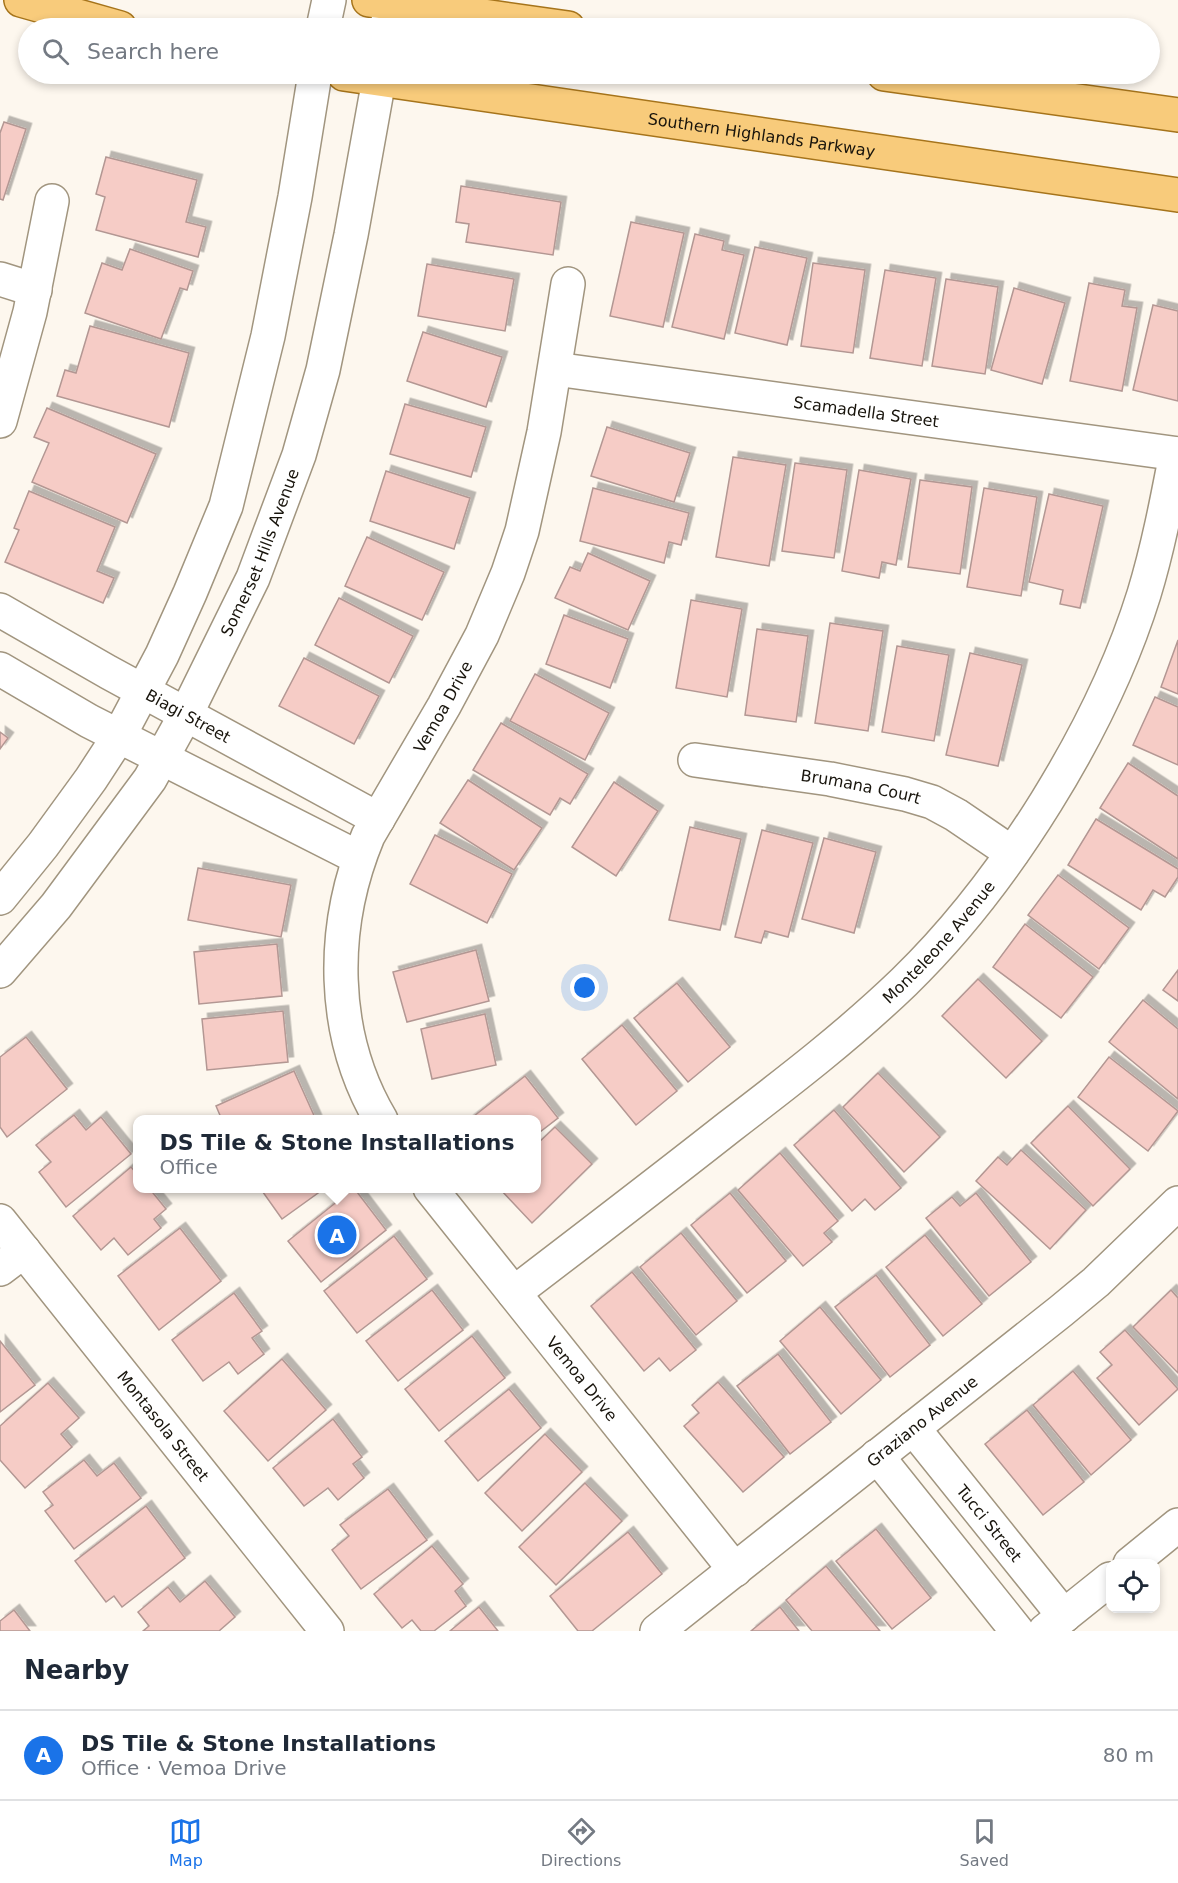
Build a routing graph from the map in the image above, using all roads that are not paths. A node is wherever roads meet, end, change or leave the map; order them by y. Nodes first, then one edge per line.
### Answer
1 (21, 0) edge
2 (329, 0) edge
3 (385, 8) edge
4 (85, 18) edge
5 (325, 18) edge
6 (476, 18) edge
7 (313, 84) edge
8 (379, 84) edge
9 (434, 84) edge
10 (956, 84) edge
11 (1178, 115) edge
12 (1178, 195) edge
13 (52, 201) dead end
14 (0, 279) edge
15 (568, 284) dead end
16 (35, 290) junction
17 (555, 369) junction
18 (0, 420) edge
19 (1177, 454) edge
20 (0, 610) edge
21 (0, 669) edge
22 (144, 692) junction
23 (186, 714) junction
24 (119, 736) junction
25 (162, 758) junction
26 (695, 759) dead end
27 (378, 819) junction
28 (1012, 853) junction
29 (359, 858) junction
30 (0, 898) edge
31 (0, 971) edge
32 (378, 1115) edge
33 (434, 1193) edge
34 (1178, 1203) edge
35 (0, 1221) edge
36 (12, 1260) edge
37 (514, 1293) junction
38 (913, 1428) junction
39 (877, 1456) junction
40 (1178, 1525) edge
41 (1135, 1559) edge
42 (735, 1570) junction
43 (1106, 1582) edge
44 (1055, 1623) edge
45 (327, 1631) edge
46 (657, 1631) edge
47 (1017, 1631) edge

1 - 4 main road
2 - 5 street
3 - 6 main road
7 - 22 street
8 - 23 street, Somerset Hills Avenue
9 - 12 main road, Southern Highlands Parkway
10 - 11 main road
13 - 16 street
14 - 16 street
15 - 17 street, Vemoa Drive
16 - 18 street
17 - 19 street, Scamadella Street
17 - 27 street, Vemoa Drive
19 - 28 street, Monteleone Avenue
20 - 22 street, Biagi Street
21 - 24 street
22 - 23 street, Biagi Street
22 - 24 street
23 - 25 street, Somerset Hills Avenue
23 - 27 street, Biagi Street
24 - 25 street
24 - 30 street
25 - 29 street
25 - 31 street, Somerset Hills Avenue
26 - 28 street, Brumana Court
27 - 29 street, Vemoa Drive
28 - 37 street, Monteleone Avenue
29 - 32 street, Vemoa Drive
33 - 37 street, Vemoa Drive
34 - 38 street, Graziano Avenue
35 - 36 street, Montasola Street
36 - 45 street, Montasola Street
37 - 42 street, Vemoa Drive
38 - 39 street, Graziano Avenue
38 - 44 street, Tucci Street
39 - 42 street, Graziano Avenue
39 - 47 street
40 - 41 street
42 - 46 street, Graziano Avenue
43 - 44 street

